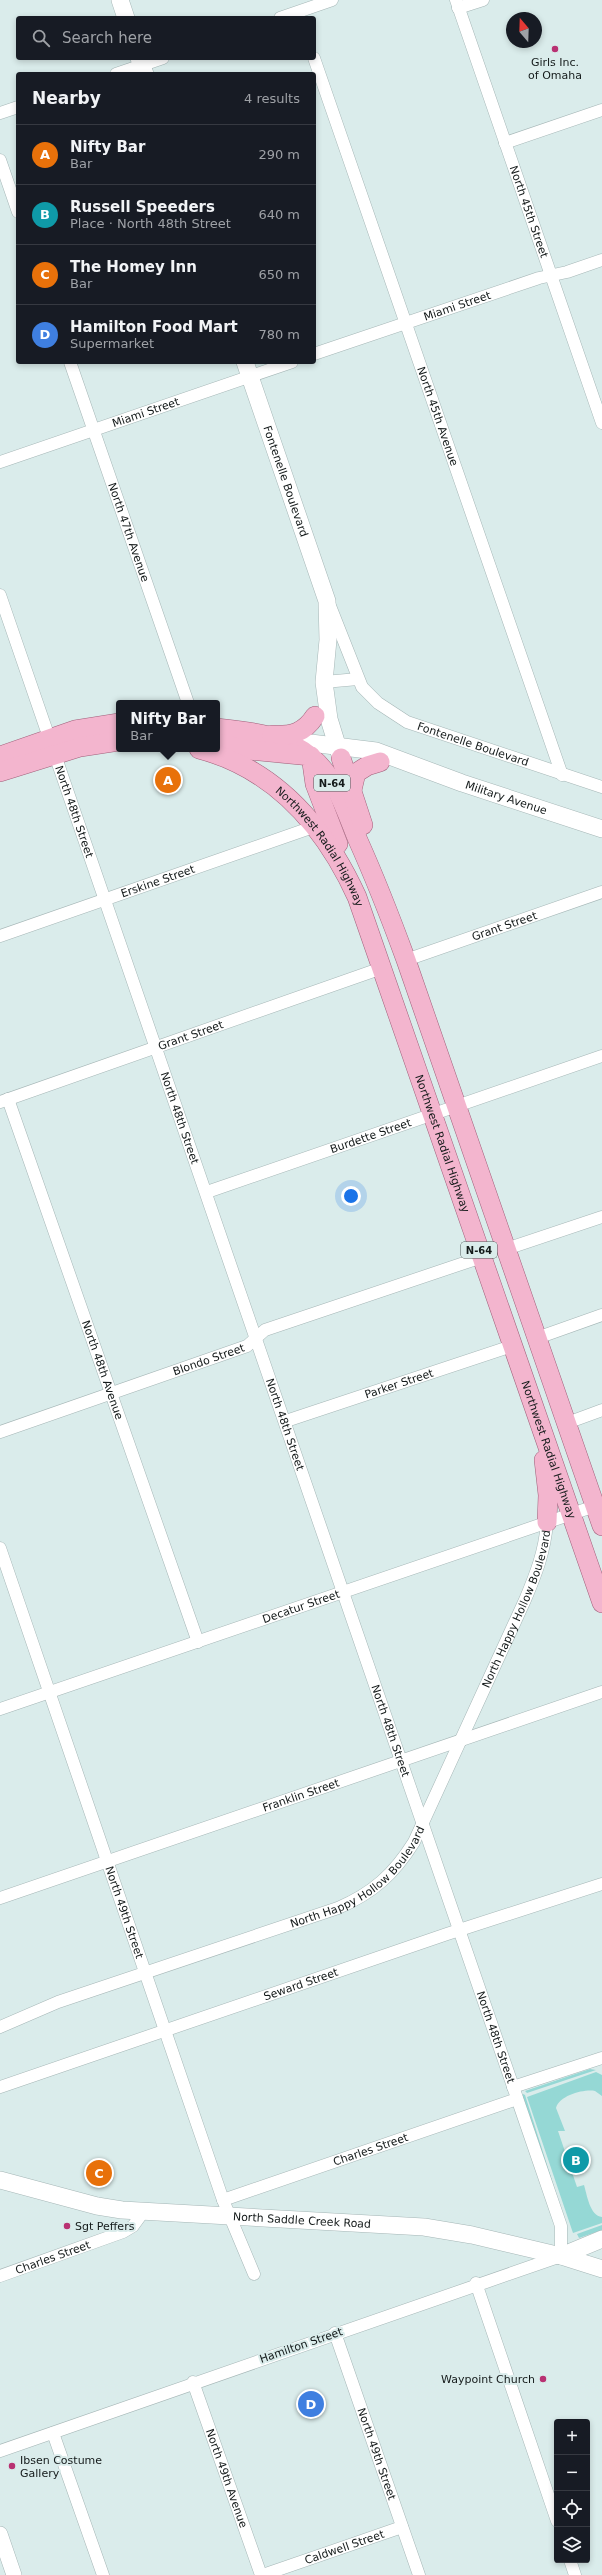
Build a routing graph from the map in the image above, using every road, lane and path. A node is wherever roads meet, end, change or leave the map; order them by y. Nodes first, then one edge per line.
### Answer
1 (120, 0) edge
2 (332, 0) edge
3 (483, 0) edge
4 (457, 4) edge
5 (299, 15) edge
6 (125, 16) edge
7 (158, 60) edge
8 (315, 60) edge
9 (142, 66) edge
10 (122, 72) edge
11 (16, 108) edge
12 (602, 110) edge
13 (0, 113) edge
14 (505, 143) junction
15 (0, 160) edge
16 (16, 206) edge
17 (602, 260) edge
18 (551, 276) junction
19 (406, 323) junction
20 (316, 353) edge
21 (71, 364) edge
22 (279, 364) edge
23 (247, 369) edge
24 (601, 415) edge
25 (93, 430) junction
26 (0, 462) edge
27 (0, 595) edge
28 (327, 601) junction
29 (358, 679) junction
30 (324, 682) junction
31 (187, 700) edge
32 (315, 716) junction
33 (116, 723) edge
34 (220, 728) edge
35 (275, 737) junction
36 (116, 742) edge
37 (220, 744) edge
38 (52, 746) junction
39 (311, 750) junction
40 (206, 752) edge
41 (339, 753) junction
42 (0, 756) edge
43 (380, 762) junction
44 (410, 765) junction
45 (0, 772) edge
46 (562, 775) junction
47 (602, 787) edge
48 (352, 790) junction
49 (316, 826) junction
50 (602, 829) edge
51 (602, 892) edge
52 (357, 897) junction
53 (105, 899) junction
54 (386, 905) junction
55 (0, 936) edge
56 (406, 960) junction
57 (382, 968) junction
58 (156, 1046) junction
59 (602, 1056) edge
60 (4, 1100) edge
61 (457, 1107) junction
62 (433, 1115) junction
63 (207, 1192) junction
64 (602, 1217) edge
65 (506, 1249) junction
66 (482, 1257) junction
67 (602, 1316) edge
68 (257, 1337) junction
69 (537, 1338) junction
70 (512, 1346) junction
71 (110, 1394) junction
72 (602, 1410) edge
73 (538, 1419) junction
74 (286, 1421) junction
75 (567, 1423) junction
76 (0, 1432) edge
77 (598, 1505) edge
78 (571, 1514) junction
79 (547, 1522) junction
80 (602, 1526) edge
81 (0, 1548) edge
82 (344, 1591) junction
83 (602, 1603) edge
84 (198, 1642) junction
85 (50, 1692) junction
86 (602, 1692) edge
87 (0, 1709) edge
88 (461, 1740) junction
89 (402, 1760) junction
90 (423, 1822) junction
91 (108, 1861) junction
92 (602, 1884) edge
93 (0, 1898) edge
94 (460, 1931) junction
95 (146, 1972) junction
96 (0, 2027) edge
97 (166, 2030) junction
98 (602, 2058) edge
99 (0, 2087) edge
100 (513, 2087) junction
101 (517, 2099) junction
102 (0, 2180) edge
103 (223, 2200) junction
104 (144, 2211) junction
105 (230, 2216) junction
106 (602, 2239) edge
107 (561, 2256) junction
108 (602, 2269) edge
109 (254, 2274) dead end
110 (0, 2276) edge
111 (476, 2284) junction
112 (335, 2333) junction
113 (193, 2382) junction
114 (53, 2433) junction
115 (0, 2451) edge
116 (554, 2512) edge
117 (402, 2527) junction
118 (0, 2534) edge
119 (571, 2563) edge
120 (14, 2575) edge
121 (103, 2575) edge
122 (262, 2575) edge
123 (419, 2575) edge
124 (575, 2575) edge

1 - 6 main road
2 - 5 street
3 - 4 street
4 - 14 street, North 45th Street
7 - 9 street
8 - 19 street, North 45th Avenue
9 - 10 street
11 - 13 street
12 - 14 street
14 - 18 street, North 45th Street
15 - 16 street
17 - 18 street, Miami Street
18 - 19 street, Miami Street
18 - 24 street, North 45th Street
19 - 20 street, Miami Street
19 - 46 street, North 45th Avenue
21 - 25 street, North 47th Avenue
22 - 23 street, Miami Street
23 - 25 street, Miami Street
23 - 28 main road, Fontenelle Boulevard
25 - 26 street, Miami Street
25 - 31 street, North 47th Avenue
27 - 38 street, North 48th Street
28 - 29 street, Fontenelle Boulevard
28 - 30 main road, Fontenelle Boulevard
29 - 30 street
29 - 46 street, Fontenelle Boulevard
30 - 32 main road
30 - 41 main road
32 - 35 main road
32 - 39 main road
33 - 38 main road
34 - 35 main road, N-64
35 - 39 main road, N-64
36 - 38 main road
37 - 39 main road
38 - 42 main road
38 - 45 main road
38 - 53 street, North 48th Street
39 - 41 main road, Military Avenue
39 - 52 main road
39 - 54 main road, N-64
40 - 49 main road, Northwest Radial Highway / N-64
41 - 43 main road, Military Avenue
41 - 44 main road, Military Avenue
41 - 48 main road
43 - 44 main road, Military Avenue
43 - 48 main road
44 - 50 main road, Military Avenue
46 - 47 street, Fontenelle Boulevard
48 - 54 main road
49 - 52 main road, Northwest Radial Highway / N-64
49 - 53 street, Erskine Street
51 - 56 street, Grant Street
52 - 57 main road, Northwest Radial Highway / N-64
53 - 55 street, Erskine Street
53 - 58 street, North 48th Street
54 - 56 main road, N-64
56 - 61 main road, N-64
57 - 58 street, Grant Street
57 - 62 main road, Northwest Radial Highway / N-64
58 - 60 street, Grant Street
58 - 63 street, North 48th Street
59 - 61 street, Burdette Street
60 - 71 street, North 48th Avenue
61 - 62 street, Burdette Street
61 - 65 main road, N-64
62 - 63 street, Burdette Street
62 - 66 main road, Northwest Radial Highway / N-64
63 - 68 street, North 48th Street
64 - 65 street
65 - 69 main road, N-64
66 - 68 street, Blondo Street
66 - 70 main road, Northwest Radial Highway / N-64
67 - 69 street
68 - 71 street, Blondo Street
68 - 74 street, North 48th Street
69 - 75 main road, N-64
70 - 73 main road, Northwest Radial Highway / N-64
70 - 74 street, Parker Street
71 - 76 street, Blondo Street
71 - 84 street, North 48th Avenue
72 - 75 street
73 - 78 main road, Northwest Radial Highway / N-64
73 - 79 main road
74 - 82 street, North 48th Street
75 - 77 main road, N-64
77 - 78 street, Decatur Street
77 - 80 main road, N-64
78 - 79 street, Decatur Street
78 - 83 main road, Northwest Radial Highway / N-64
79 - 82 street, Decatur Street
79 - 88 street, North Happy Hollow Boulevard
81 - 85 street, North 49th Street
82 - 84 street, Decatur Street
82 - 89 street, North 48th Street
84 - 85 street, Decatur Street
85 - 87 street, Decatur Street
85 - 91 street, North 49th Street
86 - 88 street, Franklin Street
88 - 89 street, Franklin Street
88 - 90 street, North Happy Hollow Boulevard
89 - 90 street, North 48th Street
89 - 91 street, Franklin Street
90 - 94 street, North 48th Street
90 - 95 street, North Happy Hollow Boulevard
91 - 93 street, Franklin Street
91 - 95 street, North 49th Street
92 - 94 street, Seward Street
94 - 97 street, Seward Street
94 - 100 street, North 48th Street
95 - 96 street, North Happy Hollow Boulevard
95 - 97 street, North 49th Street
97 - 99 street, Seward Street
97 - 103 street, North 49th Street
98 - 100 street
100 - 101 street, North 48th Street
101 - 103 street, Charles Street
101 - 107 street, North 48th Street
102 - 104 main road, North Saddle Creek Road
103 - 105 street, North 49th Street
104 - 105 main road, North Saddle Creek Road
104 - 110 street, Charles Street
105 - 107 main road, North Saddle Creek Road
105 - 109 street, North 49th Street
106 - 107 main road, Hamilton Street
107 - 108 main road, North Saddle Creek Road
107 - 111 street, Hamilton Street
111 - 112 street, Hamilton Street
111 - 116 street
112 - 113 street, Hamilton Street
112 - 117 street, North 49th Street
113 - 114 street, Hamilton Street
113 - 122 street, North 49th Avenue
114 - 115 street, Hamilton Street
114 - 121 street
117 - 122 street, Caldwell Street
117 - 123 street, North 49th Street
118 - 120 street
119 - 124 street

